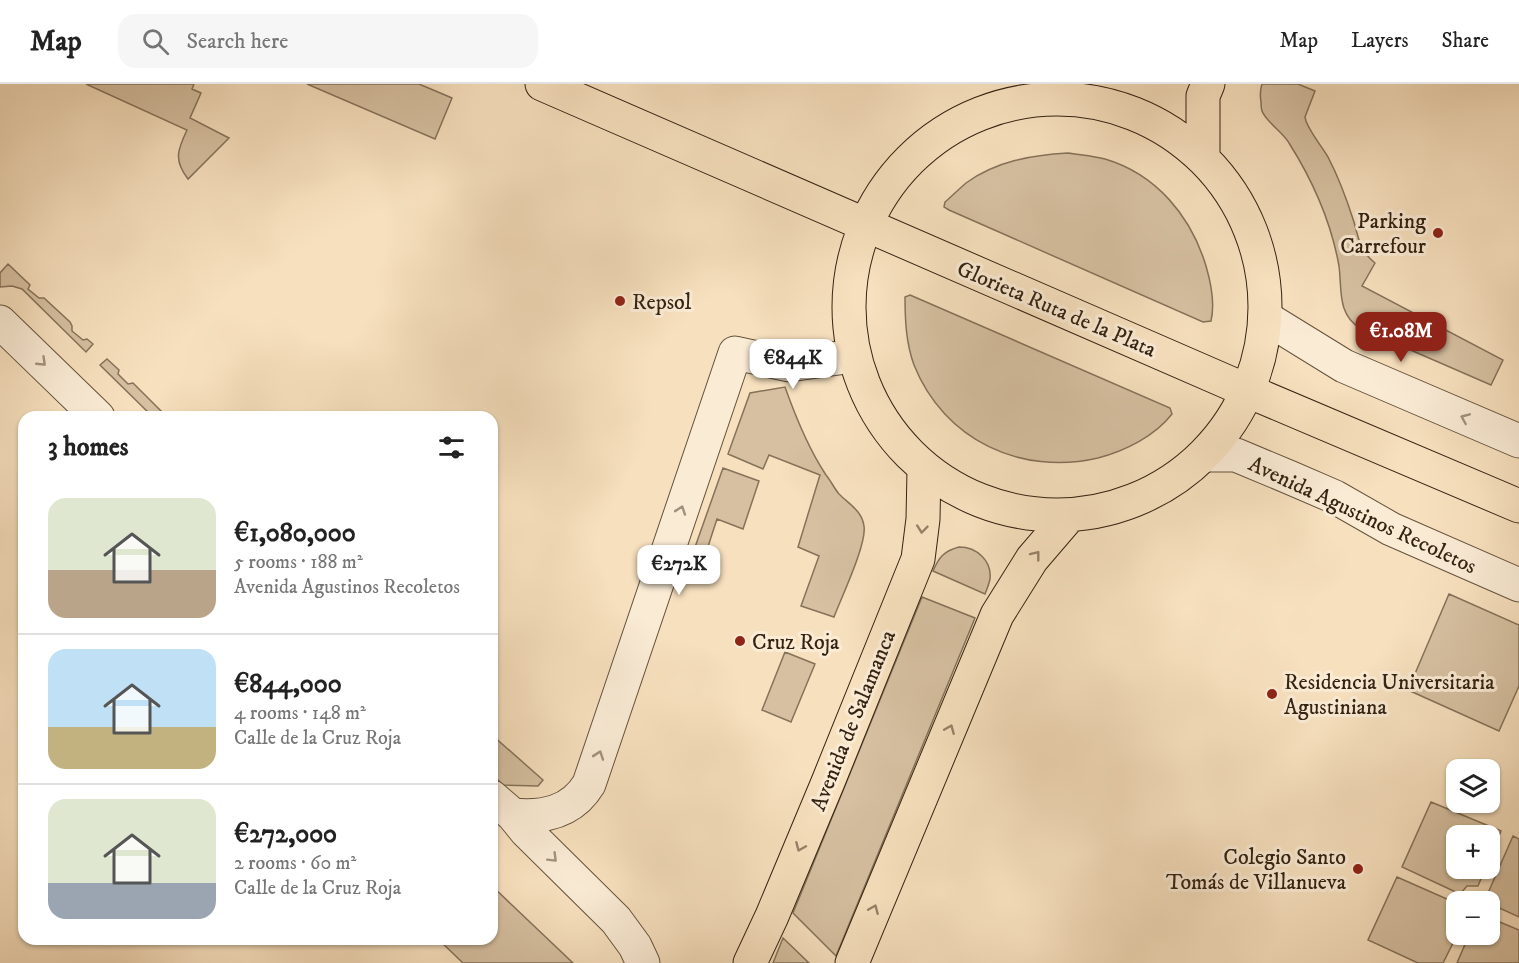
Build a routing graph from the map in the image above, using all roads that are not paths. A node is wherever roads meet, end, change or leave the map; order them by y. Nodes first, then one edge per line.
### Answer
1 (542, 84) edge
2 (1208, 84) edge
3 (1064, 91) edge
4 (1203, 156) junction
5 (866, 225) junction
6 (1266, 318) junction
7 (0, 322) edge
8 (853, 356) junction
9 (1248, 391) junction
10 (92, 411) edge
11 (1519, 441) edge
12 (1204, 455) junction
13 (924, 470) junction
14 (1519, 507) edge
15 (1068, 517) junction
16 (1519, 585) edge
17 (502, 806) edge
18 (644, 963) edge
19 (750, 963) edge
20 (852, 963) edge

1 - 5 main road, Glorieta Ruta de la Plata
2 - 4 main road
3 - 4 main road
3 - 5 main road
4 - 6 main road
5 - 8 main road
5 - 9 main road, Glorieta Ruta de la Plata
6 - 9 main road
11 -> 6 street
7 -> 10 street
8 - 13 main road
17 -> 8 street
9 - 12 main road
9 - 14 main road
12 - 15 main road
12 - 16 street, Avenida Agustinos Recoletos
13 - 15 main road
13 -> 19 main road, Avenida de Salamanca
20 -> 15 main road
17 -> 18 street

